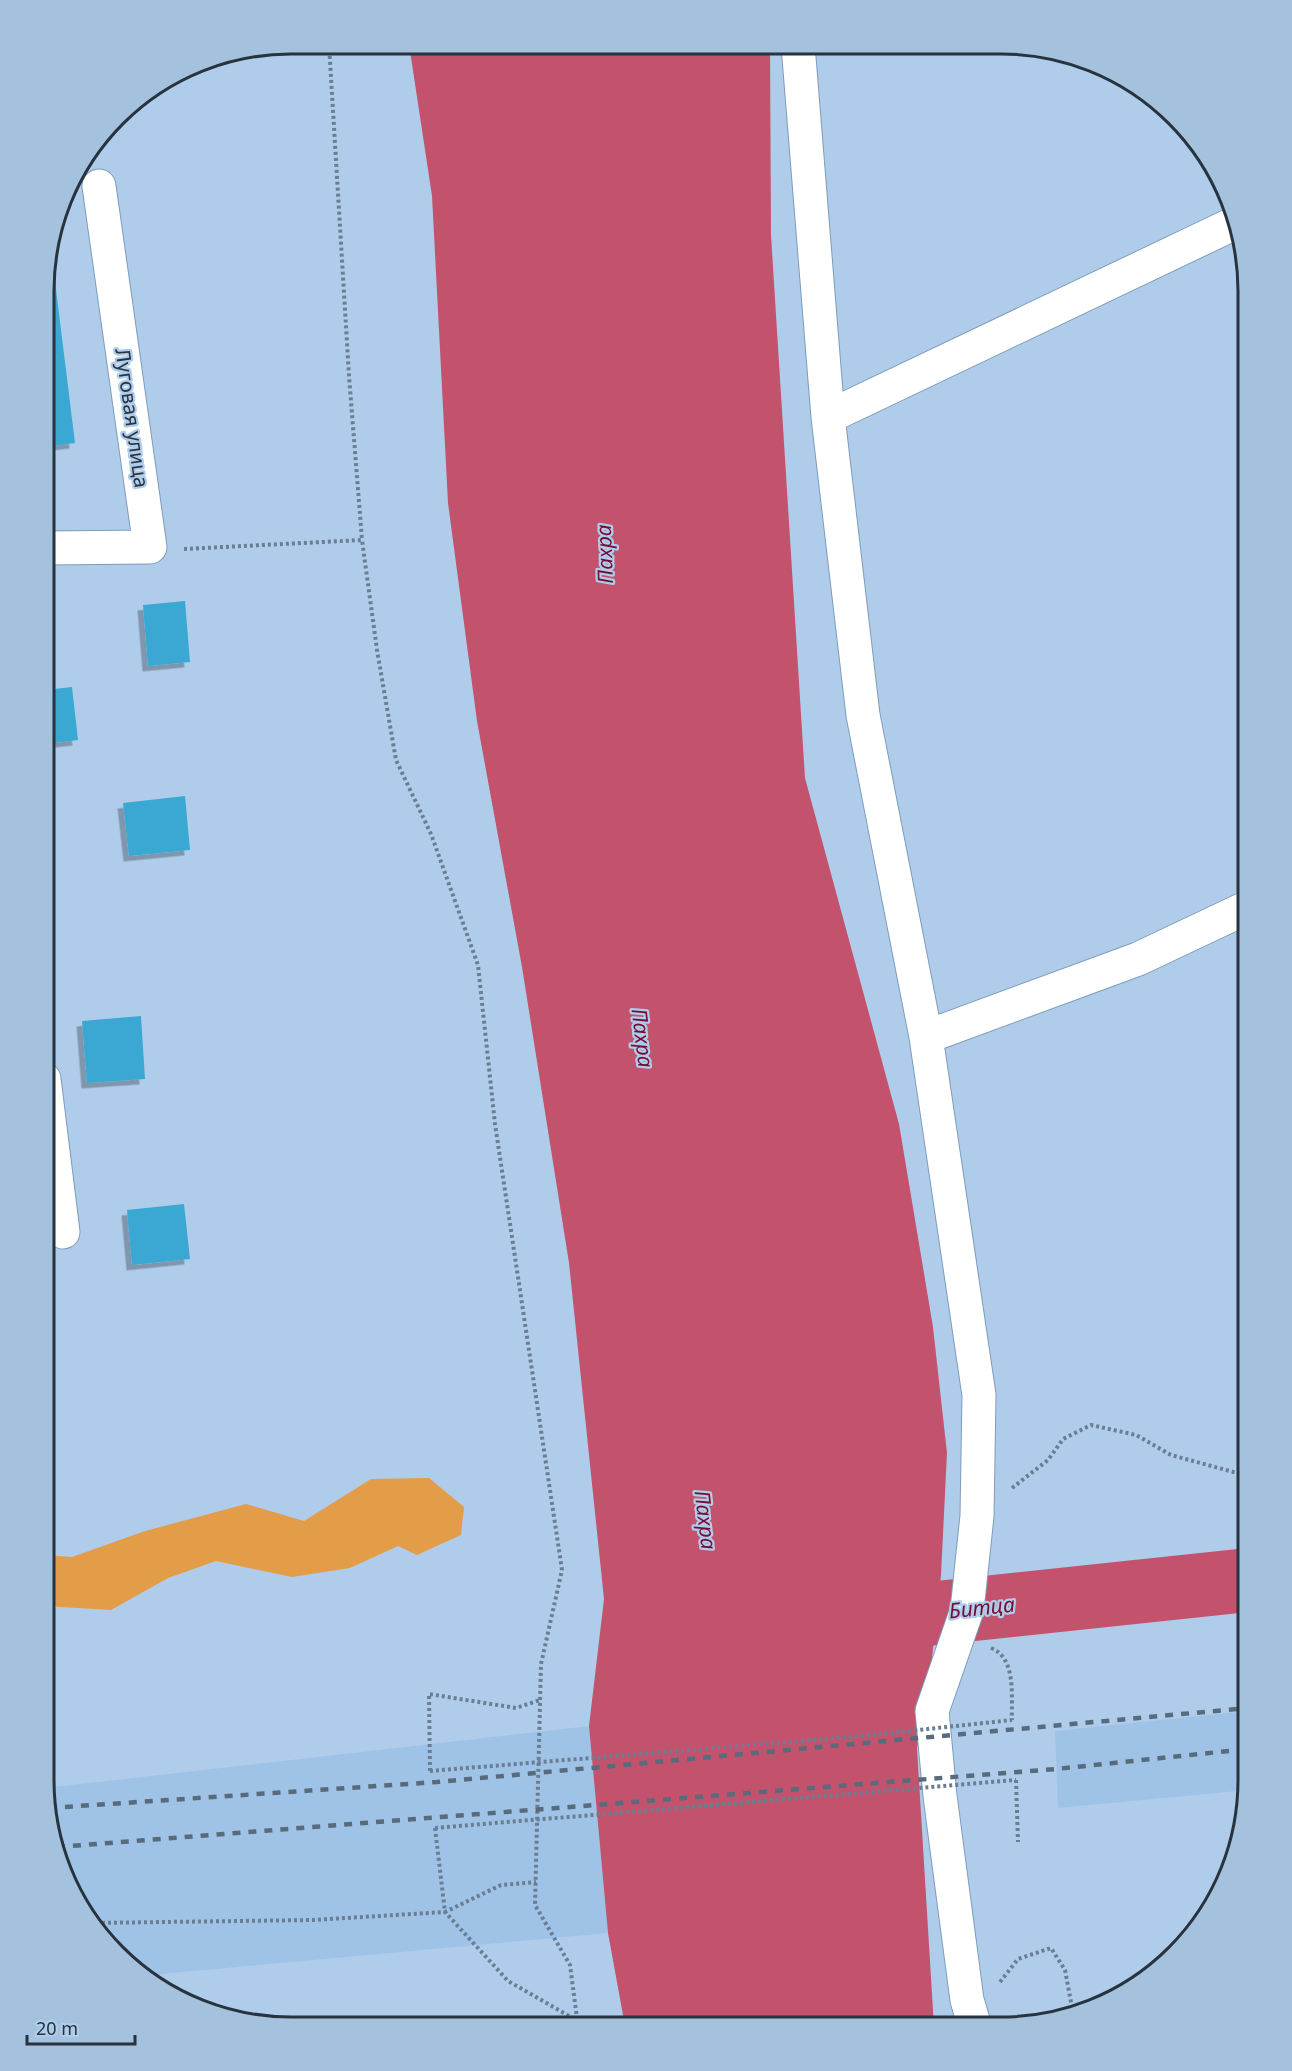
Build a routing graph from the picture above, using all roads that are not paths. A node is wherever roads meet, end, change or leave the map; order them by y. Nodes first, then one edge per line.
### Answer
1 (799, 54) edge
2 (99, 186) dead end
3 (1229, 226) edge
4 (828, 417) junction
5 (54, 548) edge
6 (1238, 912) edge
7 (926, 1037) junction
8 (54, 1160) edge
9 (63, 1232) dead end
10 (971, 2014) edge

1 - 4 street
2 - 5 street, Луговая улица
3 - 4 street
4 - 7 street
6 - 7 street
7 - 10 street
8 - 9 street

